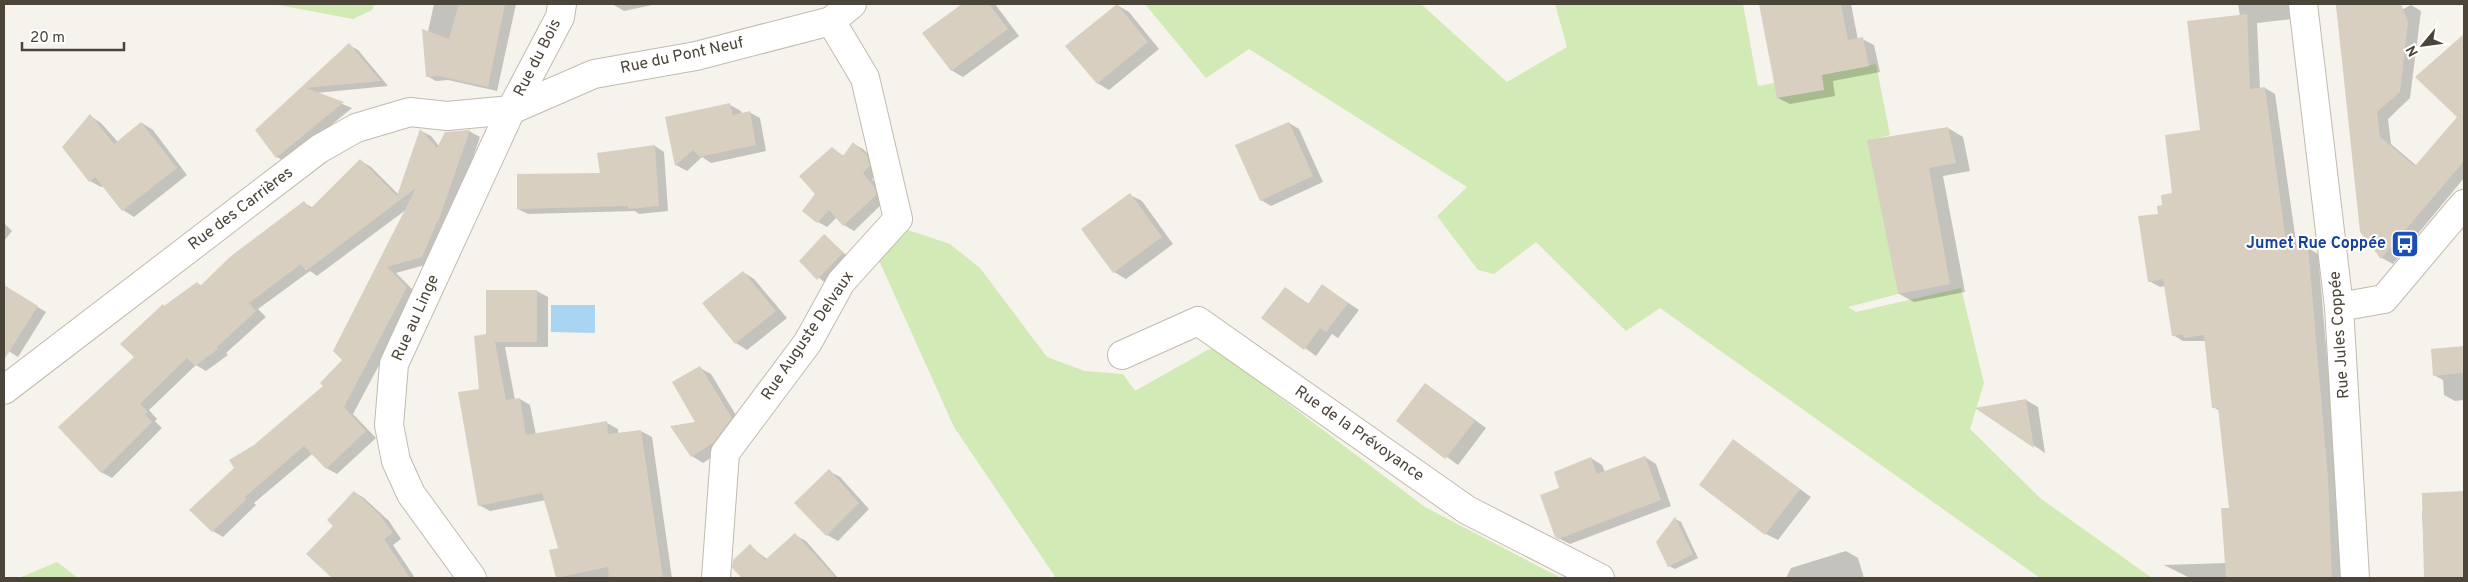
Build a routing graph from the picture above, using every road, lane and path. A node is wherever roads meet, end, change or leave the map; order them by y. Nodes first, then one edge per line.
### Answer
1 (562, 4) edge
2 (852, 4) edge
3 (2303, 4) edge
4 (831, 20) junction
5 (511, 110) junction
6 (2464, 204) edge
7 (2339, 307) junction
8 (1122, 355) dead end
9 (4, 390) edge
10 (472, 578) edge
11 (716, 578) edge
12 (1600, 578) edge
13 (2355, 578) edge

1 - 5 street, Rue du Bois
2 - 4 street, Rue du Pont Neuf
3 - 7 street, Rue Jules Coppée
4 - 5 street, Rue du Pont Neuf
4 - 11 street, Rue Auguste Delvaux
5 - 9 street, Rue des Carrières
5 - 10 street, Rue au Linge
6 - 7 street
7 - 13 street, Rue Jules Coppée
8 - 12 street, Rue de la Prévoyance

